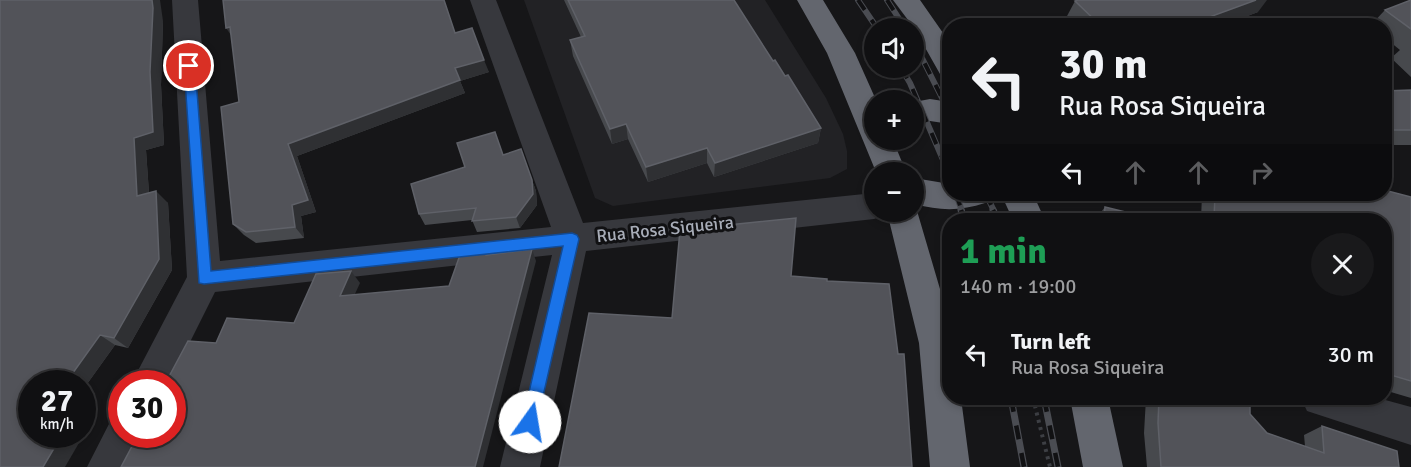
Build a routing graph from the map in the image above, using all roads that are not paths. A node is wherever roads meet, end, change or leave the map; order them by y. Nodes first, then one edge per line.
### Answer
1 (185, 0) edge
2 (483, 0) edge
3 (810, 0) edge
4 (906, 0) edge
5 (942, 54) edge
6 (864, 107) edge
7 (924, 111) edge
8 (942, 112) edge
9 (924, 194) edge
10 (942, 197) edge
11 (864, 207) edge
12 (906, 222) edge
13 (572, 239) junction
14 (204, 278) junction
15 (157, 370) edge
16 (942, 391) edge
17 (944, 405) edge
18 (1090, 405) edge
19 (1343, 405) edge
20 (1411, 426) edge
21 (117, 448) edge
22 (107, 467) edge
23 (520, 467) edge
24 (950, 467) edge
25 (1102, 467) edge

1 - 14 street
2 - 13 street
3 - 6 highway
4 - 5 highway
7 - 8 highway
9 - 10 highway
11 - 13 street, Rua Rosa Siqueira
12 - 16 highway
13 - 14 street, Rua Rosa Siqueira
13 - 23 street
14 - 15 street
17 - 24 highway
18 - 25 highway
19 - 20 street
21 - 22 street

